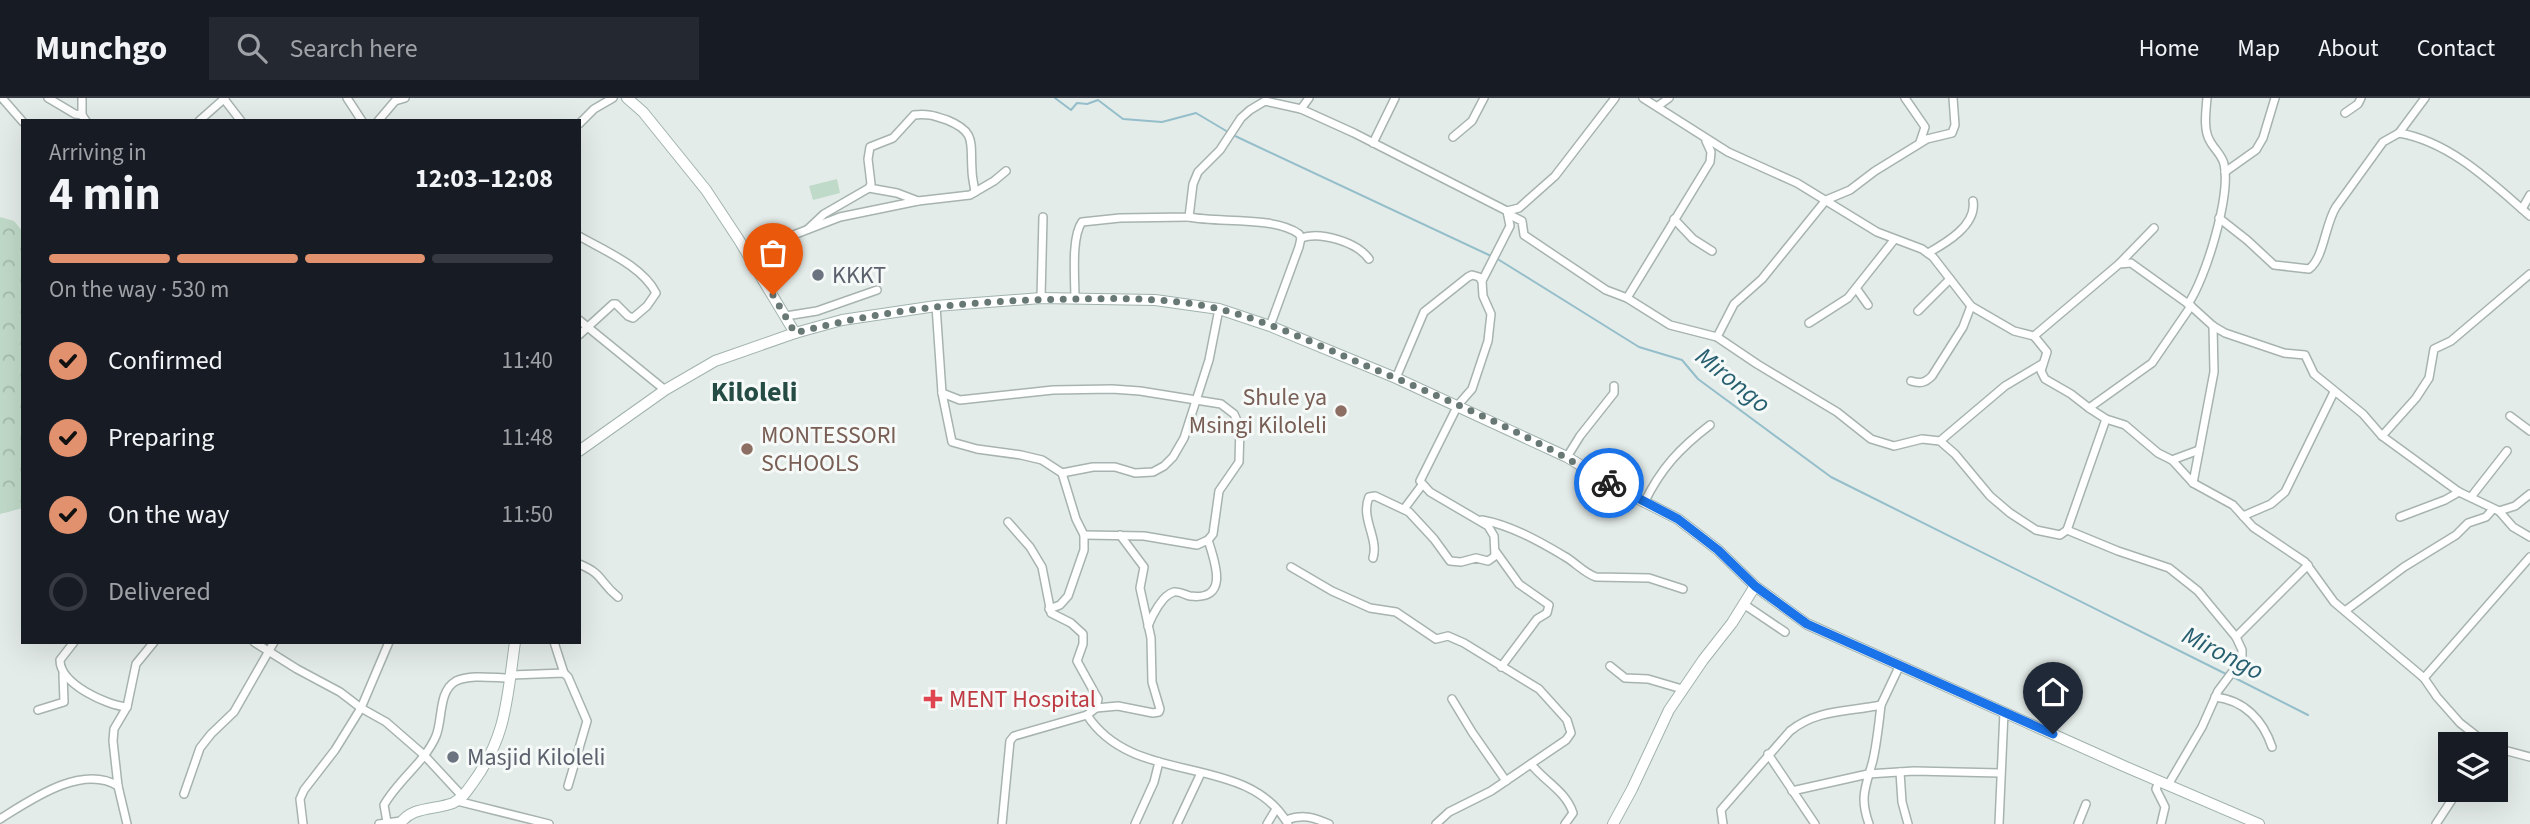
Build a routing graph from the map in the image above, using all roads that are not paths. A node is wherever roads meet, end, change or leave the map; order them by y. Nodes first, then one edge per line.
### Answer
1 (2, 98) edge
2 (48, 98) edge
3 (82, 98) edge
4 (225, 98) edge
5 (347, 98) edge
6 (405, 98) edge
7 (613, 98) edge
8 (627, 98) edge
9 (1309, 98) edge
10 (1395, 98) edge
11 (1484, 98) edge
12 (1615, 98) edge
13 (1643, 98) edge
14 (1669, 98) edge
15 (1905, 98) edge
16 (1954, 98) edge
17 (2207, 98) edge
18 (2274, 98) edge
19 (2361, 98) edge
20 (2425, 98) edge
21 (1658, 106) junction
22 (1301, 109) junction
23 (2345, 113) dead end
24 (78, 118) edge
25 (201, 119) edge
26 (240, 119) edge
27 (361, 119) edge
28 (380, 119) edge
29 (21, 120) edge
30 (581, 122) edge
31 (2399, 133) junction
32 (1453, 137) dead end
33 (1706, 140) junction
34 (1373, 143) junction
35 (1919, 144) junction
36 (1006, 172) dead end
37 (2225, 172) junction
38 (869, 188) junction
39 (975, 192) junction
40 (2530, 195) edge
41 (1826, 200) junction
42 (918, 201) junction
43 (1973, 201) dead end
44 (2522, 209) junction
45 (1508, 212) junction
46 (2530, 216) edge
47 (1043, 217) dead end
48 (1189, 217) junction
49 (2219, 218) junction
50 (1674, 219) junction
51 (807, 229) junction
52 (2154, 229) dead end
53 (581, 237) edge
54 (1301, 238) junction
55 (1894, 240) junction
56 (1712, 251) dead end
57 (747, 253) junction
58 (1928, 253) junction
59 (1369, 259) dead end
60 (2119, 264) junction
61 (2530, 274) edge
62 (1950, 279) junction
63 (1482, 282) junction
64 (1856, 288) junction
65 (877, 290) dead end
66 (1041, 298) junction
67 (1627, 298) junction
68 (1075, 299) junction
69 (1868, 305) dead end
70 (2189, 305) junction
71 (936, 306) junction
72 (1971, 306) junction
73 (1220, 309) junction
74 (1918, 312) dead end
75 (786, 316) junction
76 (581, 322) edge
77 (1810, 323) dead end
78 (1270, 326) junction
79 (2213, 326) junction
80 (588, 329) junction
81 (795, 333) junction
82 (581, 334) edge
83 (2034, 336) junction
84 (1717, 337) junction
85 (2043, 363) junction
86 (1396, 378) junction
87 (1912, 381) dead end
88 (1614, 386) dead end
89 (665, 390) junction
90 (2334, 392) junction
91 (942, 393) junction
92 (1195, 401) junction
93 (1458, 405) junction
94 (2090, 408) junction
95 (2510, 416) dead end
96 (2106, 419) junction
97 (1710, 425) dead end
98 (2530, 431) edge
99 (2382, 436) junction
100 (1940, 441) junction
101 (581, 450) edge
102 (2199, 450) junction
103 (2507, 451) dead end
104 (1567, 457) junction
105 (2172, 460) junction
106 (1062, 473) junction
107 (2193, 483) junction
108 (1423, 485) junction
109 (2459, 492) junction
110 (2530, 494) edge
111 (2470, 497) junction
112 (1644, 503) junction
113 (1404, 509) junction
114 (2496, 510) junction
115 (2243, 516) junction
116 (2400, 517) dead end
117 (1481, 520) junction
118 (1008, 522) dead end
119 (2067, 530) junction
120 (1120, 534) junction
121 (1084, 535) junction
122 (2530, 537) edge
123 (1208, 540) junction
124 (1496, 552) junction
125 (2530, 556) edge
126 (1373, 558) dead end
127 (2308, 565) junction
128 (581, 566) edge
129 (1291, 567) dead end
130 (1755, 586) junction
131 (1683, 589) dead end
132 (618, 597) dead end
133 (1745, 605) junction
134 (1049, 609) junction
135 (2345, 611) junction
136 (1148, 626) junction
137 (1785, 632) dead end
138 (2236, 637) junction
139 (72, 644) edge
140 (153, 644) edge
141 (257, 644) edge
142 (273, 644) edge
143 (388, 644) edge
144 (515, 644) edge
145 (555, 644) edge
146 (269, 651) junction
147 (1611, 666) dead end
148 (1501, 667) junction
149 (1899, 667) junction
150 (564, 673) junction
151 (63, 674) junction
152 (510, 677) junction
153 (2424, 678) junction
154 (1682, 689) junction
155 (2215, 697) junction
156 (1452, 699) dead end
157 (1881, 705) junction
158 (127, 707) junction
159 (360, 708) junction
160 (1097, 708) junction
161 (38, 710) dead end
162 (2004, 712) junction
163 (1087, 715) junction
164 (2472, 732) edge
165 (2272, 747) dead end
166 (2508, 751) edge
167 (1768, 754) junction
168 (424, 755) junction
169 (2530, 757) edge
170 (1159, 762) junction
171 (1531, 764) junction
172 (1900, 772) junction
173 (1201, 773) junction
174 (2000, 773) junction
175 (1868, 774) junction
176 (1506, 781) junction
177 (2164, 783) junction
178 (118, 786) junction
179 (568, 786) dead end
180 (1792, 791) junction
181 (184, 793) dead end
182 (460, 799) junction
183 (2450, 802) edge
184 (2086, 804) dead end
185 (1276, 809) junction
186 (0, 819) edge
187 (1287, 822) edge
188 (383, 823) edge
189 (401, 823) edge
190 (127, 824) edge
191 (303, 824) edge
192 (549, 824) edge
193 (1002, 824) edge
194 (1135, 824) edge
195 (1177, 824) edge
196 (1267, 824) edge
197 (1329, 824) edge
198 (1436, 824) edge
199 (1565, 824) edge
200 (1613, 824) edge
201 (1723, 824) edge
202 (1815, 824) edge
203 (1869, 824) edge
204 (1908, 824) edge
205 (1999, 824) edge
206 (2078, 824) edge
207 (2161, 824) edge
208 (2259, 824) edge
209 (2436, 824) edge

1 - 29 street
2 - 24 street
3 - 24 street
4 - 25 street
4 - 26 street
5 - 27 street
6 - 28 street
7 - 30 street
8 - 57 main road
9 - 22 street
10 - 34 street
11 - 32 street
12 - 45 street
13 - 21 street
14 - 21 street
15 - 35 street
16 - 35 street
17 - 37 street
18 - 37 street
19 - 23 street
20 - 31 street
21 - 33 street
22 - 34 street
22 - 48 street
31 - 44 street
31 - 49 street
33 - 41 street
33 - 50 street
34 - 45 street
35 - 41 street
36 - 39 street
37 - 49 street
38 - 39 street
38 - 42 street
38 - 51 street
39 - 42 street
40 - 44 street
41 - 55 street
41 - 84 street
42 - 51 street
43 - 58 street
44 - 46 street
45 - 63 street
45 - 67 street
47 - 66 street
48 - 54 street
48 - 68 street
49 - 70 street
50 - 56 street
50 - 67 street
51 - 57 street
52 - 60 street
53 - 80 street
54 - 59 street
54 - 78 street
55 - 58 street
55 - 64 street
57 - 75 main road
58 - 62 street
60 - 70 street
60 - 83 street
61 - 99 street
62 - 72 street
62 - 74 street
63 - 86 street
63 - 93 street
64 - 69 street
64 - 77 street
65 - 75 street
66 - 68 main road
66 - 71 main road
67 - 84 street
68 - 73 main road
70 - 79 street
70 - 94 street
71 - 81 main road
71 - 91 street
72 - 83 street
72 - 87 street
73 - 78 main road
73 - 92 street
75 - 81 main road
76 - 80 street
78 - 86 main road
79 - 90 street
79 - 102 street
80 - 82 street
80 - 89 street
81 - 89 main road
83 - 85 street
84 - 100 street
85 - 94 street
85 - 100 street
86 - 93 main road
88 - 104 street
89 - 101 main road
90 - 99 street
90 - 115 street
91 - 92 street
91 - 106 street
92 - 106 street
92 - 123 street
93 - 104 main road
93 - 108 street
94 - 96 street
95 - 98 street
96 - 105 street
96 - 119 street
97 - 112 street
99 - 109 street
100 - 119 street
102 - 105 street
102 - 107 street
103 - 111 street
104 - 112 main road
105 - 107 street
106 - 121 street
107 - 115 street
108 - 113 street
108 - 117 street
109 - 111 street
109 - 116 street
110 - 114 street
111 - 114 street
112 - 130 main road
113 - 124 street
113 - 126 street
114 - 122 street
114 - 135 street
115 - 127 street
117 - 124 street
117 - 131 street
118 - 134 street
119 - 138 street
120 - 121 street
120 - 123 street
120 - 136 street
121 - 134 street
123 - 136 street
124 - 148 street
125 - 153 street
127 - 135 street
127 - 138 street
128 - 132 street
129 - 148 street
130 - 133 main road
130 - 149 main road
133 - 137 street
133 - 154 main road
134 - 160 street
135 - 153 street
136 - 160 street
138 - 155 street
139 - 151 street
140 - 158 street
141 - 146 street
142 - 146 street
143 - 159 street
144 - 152 main road
145 - 150 street
146 - 159 street
146 - 181 street
147 - 154 street
148 - 171 street
149 - 157 street
149 - 162 main road
150 - 152 street
150 - 179 street
151 - 158 street
151 - 161 street
152 - 168 street
152 - 182 main road
153 - 164 street
154 - 200 main road
155 - 165 street
155 - 177 street
156 - 176 street
157 - 167 street
157 - 175 street
158 - 178 street
159 - 168 street
159 - 191 street
160 - 163 street
162 - 174 street
162 - 177 main road
163 - 170 street
163 - 193 street
166 - 169 street
167 - 180 street
167 - 201 street
168 - 182 street
168 - 188 street
170 - 173 street
170 - 194 street
171 - 176 street
171 - 199 street
172 - 174 street
172 - 175 street
172 - 204 street
173 - 185 street
173 - 195 street
174 - 205 street
175 - 180 street
175 - 203 street
176 - 198 street
177 - 207 street
177 - 208 main road
178 - 186 street
178 - 190 street
180 - 202 street
182 - 189 main road
182 - 192 street
183 - 209 street
184 - 206 street
185 - 187 street
185 - 196 street
187 - 197 street
188 - 189 street

